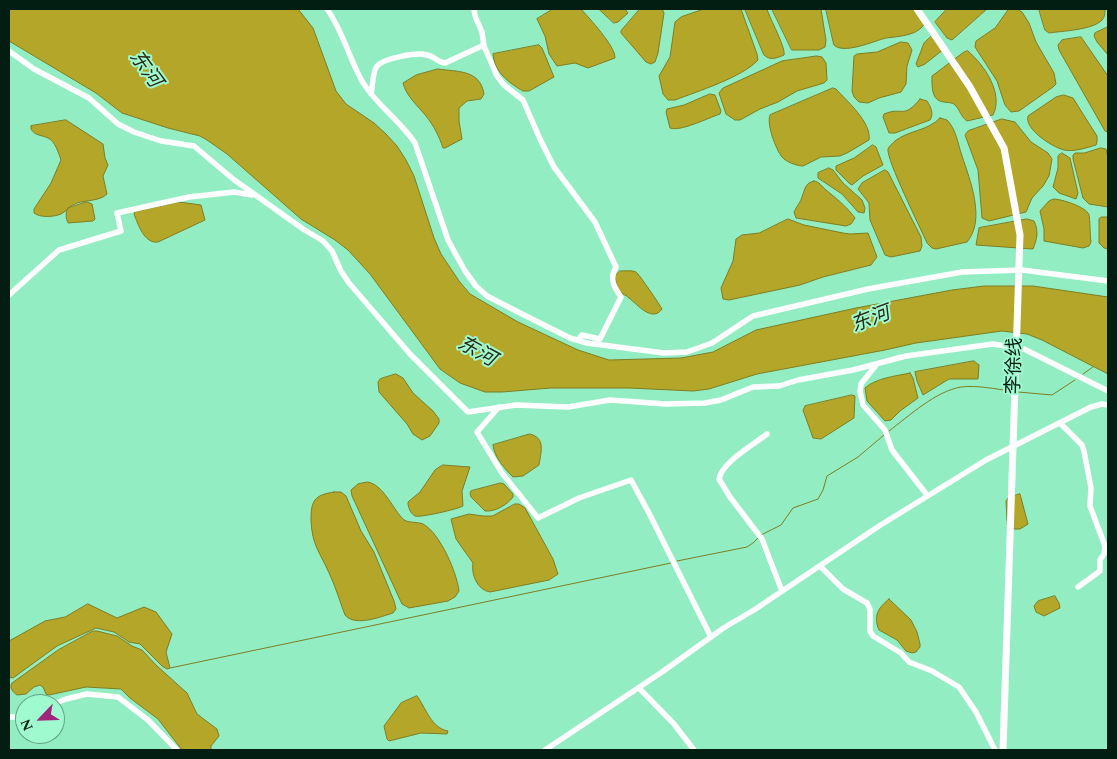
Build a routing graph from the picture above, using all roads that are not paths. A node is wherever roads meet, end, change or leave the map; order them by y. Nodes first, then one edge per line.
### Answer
1 (327, 9) edge
2 (474, 9) edge
3 (917, 9) edge
4 (484, 45) junction
5 (9, 51) edge
6 (371, 94) junction
7 (256, 196) junction
8 (1108, 281) edge
9 (9, 295) edge
10 (578, 340) junction
11 (877, 363) junction
12 (1108, 391) edge
13 (1108, 405) edge
14 (499, 407) junction
15 (1060, 423) junction
16 (767, 434) dead end
17 (927, 495) junction
18 (820, 566) junction
19 (1078, 587) dead end
20 (782, 592) junction
21 (711, 637) junction
22 (638, 688) junction
23 (65, 699) edge
24 (177, 750) edge
25 (545, 750) edge
26 (694, 750) edge
27 (995, 750) edge
28 (1003, 750) edge

1 - 6 street
2 - 4 street
3 - 28 main road, 李徐线
4 - 6 street
4 - 10 street
5 - 7 street
6 - 10 street
7 - 9 street
7 - 14 street
8 - 10 street
11 - 12 street
11 - 14 street
11 - 17 street
13 - 15 street
14 - 21 street
15 - 17 street
15 - 19 street
16 - 20 street
17 - 18 street
18 - 20 street
18 - 27 street
20 - 21 street
21 - 22 street
22 - 25 street
22 - 26 street
23 - 24 street

